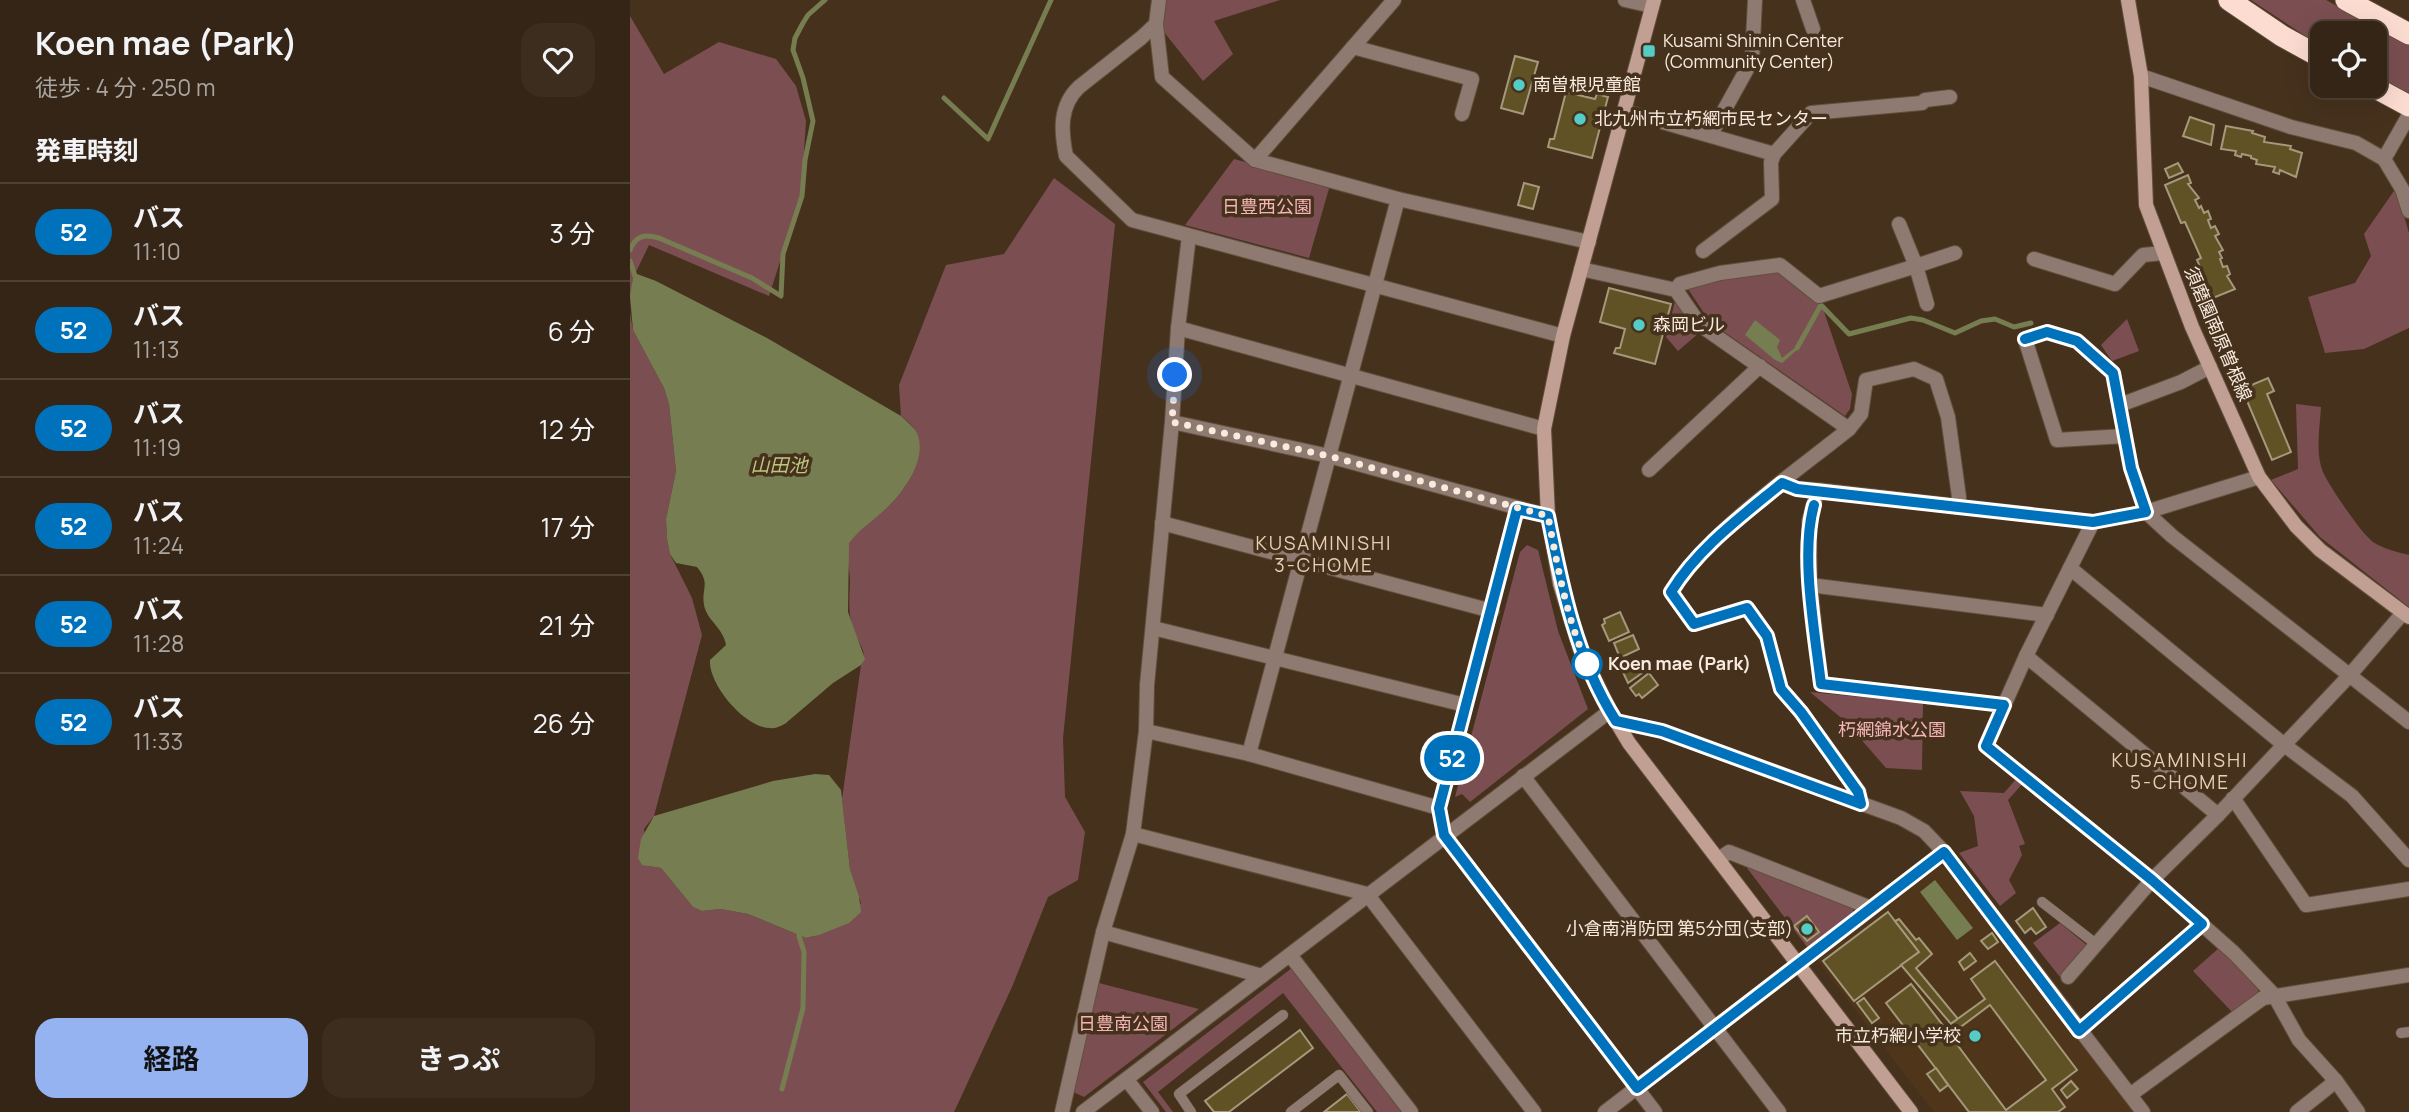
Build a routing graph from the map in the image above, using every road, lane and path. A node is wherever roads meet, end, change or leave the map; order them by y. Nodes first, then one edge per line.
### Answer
1 (1159, 0) edge
2 (1394, 0) edge
3 (1625, 0) edge
4 (1755, 0) edge
5 (1803, 0) edge
6 (2127, 0) edge
7 (2229, 0) edge
8 (2346, 0) edge
9 (1653, 3) edge
10 (1156, 24) junction
11 (1813, 29) dead end
12 (2400, 29) edge
13 (1353, 47) junction
14 (2310, 51) edge
15 (2141, 76) junction
16 (1950, 97) dead end
17 (2386, 98) edge
18 (1624, 111) junction
19 (1462, 114) dead end
20 (2408, 116) edge
21 (1711, 134) junction
22 (1774, 154) junction
23 (2384, 159) junction
24 (1255, 160) junction
25 (1398, 199) junction
26 (2409, 211) edge
27 (1899, 224) dead end
28 (1189, 236) junction
29 (1589, 242) junction
30 (1703, 251) dead end
31 (1955, 253) dead end
32 (2163, 253) junction
33 (2034, 260) dead end
34 (1916, 265) junction
35 (1581, 269) junction
36 (1374, 286) junction
37 (1676, 290) junction
38 (1927, 304) dead end
39 (1178, 328) junction
40 (1563, 336) junction
41 (1760, 366) junction
42 (2210, 367) junction
43 (1350, 376) junction
44 (2120, 405) junction
45 (1172, 422) junction
46 (1544, 429) junction
47 (1849, 429) junction
48 (2125, 436) junction
49 (1329, 456) junction
50 (1649, 470) dead end
51 (2259, 477) junction
52 (1782, 483) junction
53 (1818, 490) junction
54 (1956, 507) junction
55 (1517, 509) junction
56 (2146, 512) junction
57 (1548, 516) junction
58 (2093, 522) junction
59 (1162, 523) junction
60 (1301, 560) junction
61 (2070, 568) junction
62 (1810, 585) junction
63 (1492, 611) junction
64 (2047, 615) junction
65 (2406, 615) edge
66 (1153, 628) junction
67 (2026, 656) junction
68 (1274, 658) junction
69 (2349, 676) junction
70 (1465, 705) junction
71 (2004, 705) junction
72 (1613, 716) junction
73 (2409, 722) edge
74 (1146, 731) junction
75 (2283, 744) junction
76 (1249, 754) junction
77 (1523, 776) junction
78 (2233, 799) junction
79 (1861, 804) junction
80 (1439, 808) junction
81 (2218, 815) junction
82 (1133, 834) junction
83 (1444, 835) junction
84 (1944, 852) junction
85 (1719, 859) junction
86 (2409, 860) edge
87 (2152, 880) junction
88 (2409, 889) edge
89 (1367, 894) junction
90 (2042, 902) dead end
91 (1871, 908) junction
92 (2202, 924) junction
93 (1103, 932) junction
94 (2096, 944) junction
95 (1290, 955) junction
96 (1799, 964) junction
97 (2409, 975) edge
98 (1262, 976) junction
99 (2068, 977) dead end
100 (2274, 995) junction
101 (1283, 1015) dead end
102 (1714, 1029) junction
103 (2079, 1031) junction
104 (1127, 1080) junction
105 (2336, 1081) junction
106 (1637, 1088) junction
107 (2130, 1096) junction
108 (1062, 1112) edge
109 (1083, 1112) edge
110 (1152, 1112) edge
111 (1191, 1112) edge
112 (1291, 1112) edge
113 (1368, 1112) edge
114 (1411, 1112) edge
115 (1534, 1112) edge
116 (1605, 1112) edge
117 (1656, 1112) edge
118 (1779, 1112) edge
119 (1912, 1112) edge
120 (2143, 1112) edge
121 (2297, 1112) edge
122 (2358, 1112) edge

1 - 10 street
2 - 13 street
3 - 9 street
4 - 21 street
5 - 11 street
6 - 15 street, 須磨園南原曽根線
7 - 14 highway
8 - 12 highway
9 - 18 street
10 - 24 street
10 - 28 street
13 - 19 street
13 - 24 street
15 - 23 street
15 - 32 street, 須磨園南原曽根線
16 - 22 street
17 - 20 highway
18 - 21 street
18 - 29 street
20 - 23 street
21 - 22 street
22 - 30 street
23 - 26 street
24 - 25 street
25 - 29 street
25 - 36 street
27 - 34 street
28 - 36 street
28 - 39 street
29 - 35 street
31 - 34 street
32 - 33 street
32 - 42 street, 須磨園南原曽根線
34 - 37 street
34 - 38 street
35 - 37 street
35 - 40 street
36 - 40 street
36 - 43 street
37 - 41 street
39 - 43 street
39 - 45 street
40 - 46 street
41 - 47 street
41 - 50 street
42 - 44 street
42 - 51 street, 須磨園南原曽根線
43 - 46 street
43 - 49 street
44 - 48 street
44 - 48 street
45 - 49 street
45 - 59 street
46 - 57 street
47 - 52 street
47 - 54 street
48 - 56 street
49 - 55 street
49 - 60 street
51 - 56 street
51 - 65 street, 須磨園南原曽根線
52 - 53 street
52 - 79 street
53 - 54 street
53 - 62 street
54 - 58 street
55 - 57 street
55 - 63 street
56 - 58 street
56 - 69 street
57 - 72 street
58 - 61 street
59 - 60 street
59 - 66 street
60 - 63 street
60 - 68 street
61 - 64 street
61 - 75 street
62 - 64 street
62 - 71 street
63 - 70 street
64 - 67 street
65 - 69 street
66 - 68 street
66 - 74 street
67 - 71 street
67 - 81 street
68 - 70 street
68 - 76 street
69 - 73 street
69 - 75 street
70 - 80 street
71 - 87 street
72 - 77 street
72 - 79 street
72 - 85 street
74 - 76 street
74 - 82 street
75 - 78 street
75 - 86 street
76 - 80 street
77 - 83 street
77 - 102 street
78 - 81 street
78 - 88 street
79 - 84 street
80 - 83 street
81 - 87 street
82 - 89 street
82 - 93 street
83 - 89 street
83 - 106 street
84 - 91 street
84 - 103 street
85 - 91 street
85 - 96 street
87 - 92 street
87 - 94 street
89 - 95 street
89 - 115 street
90 - 94 lane
91 - 96 street
92 - 100 street
92 - 103 street
93 - 98 street
93 - 108 street
94 - 99 street
95 - 98 street
95 - 114 street
96 - 102 street
96 - 119 street
97 - 100 street
98 - 104 street
100 - 105 street
100 - 107 street
101 - 111 lane
102 - 106 street
102 - 118 street
103 - 107 street
104 - 109 street
104 - 110 street
105 - 121 street
105 - 122 street
106 - 116 street
106 - 117 street
107 - 120 street
112 - 113 lane

